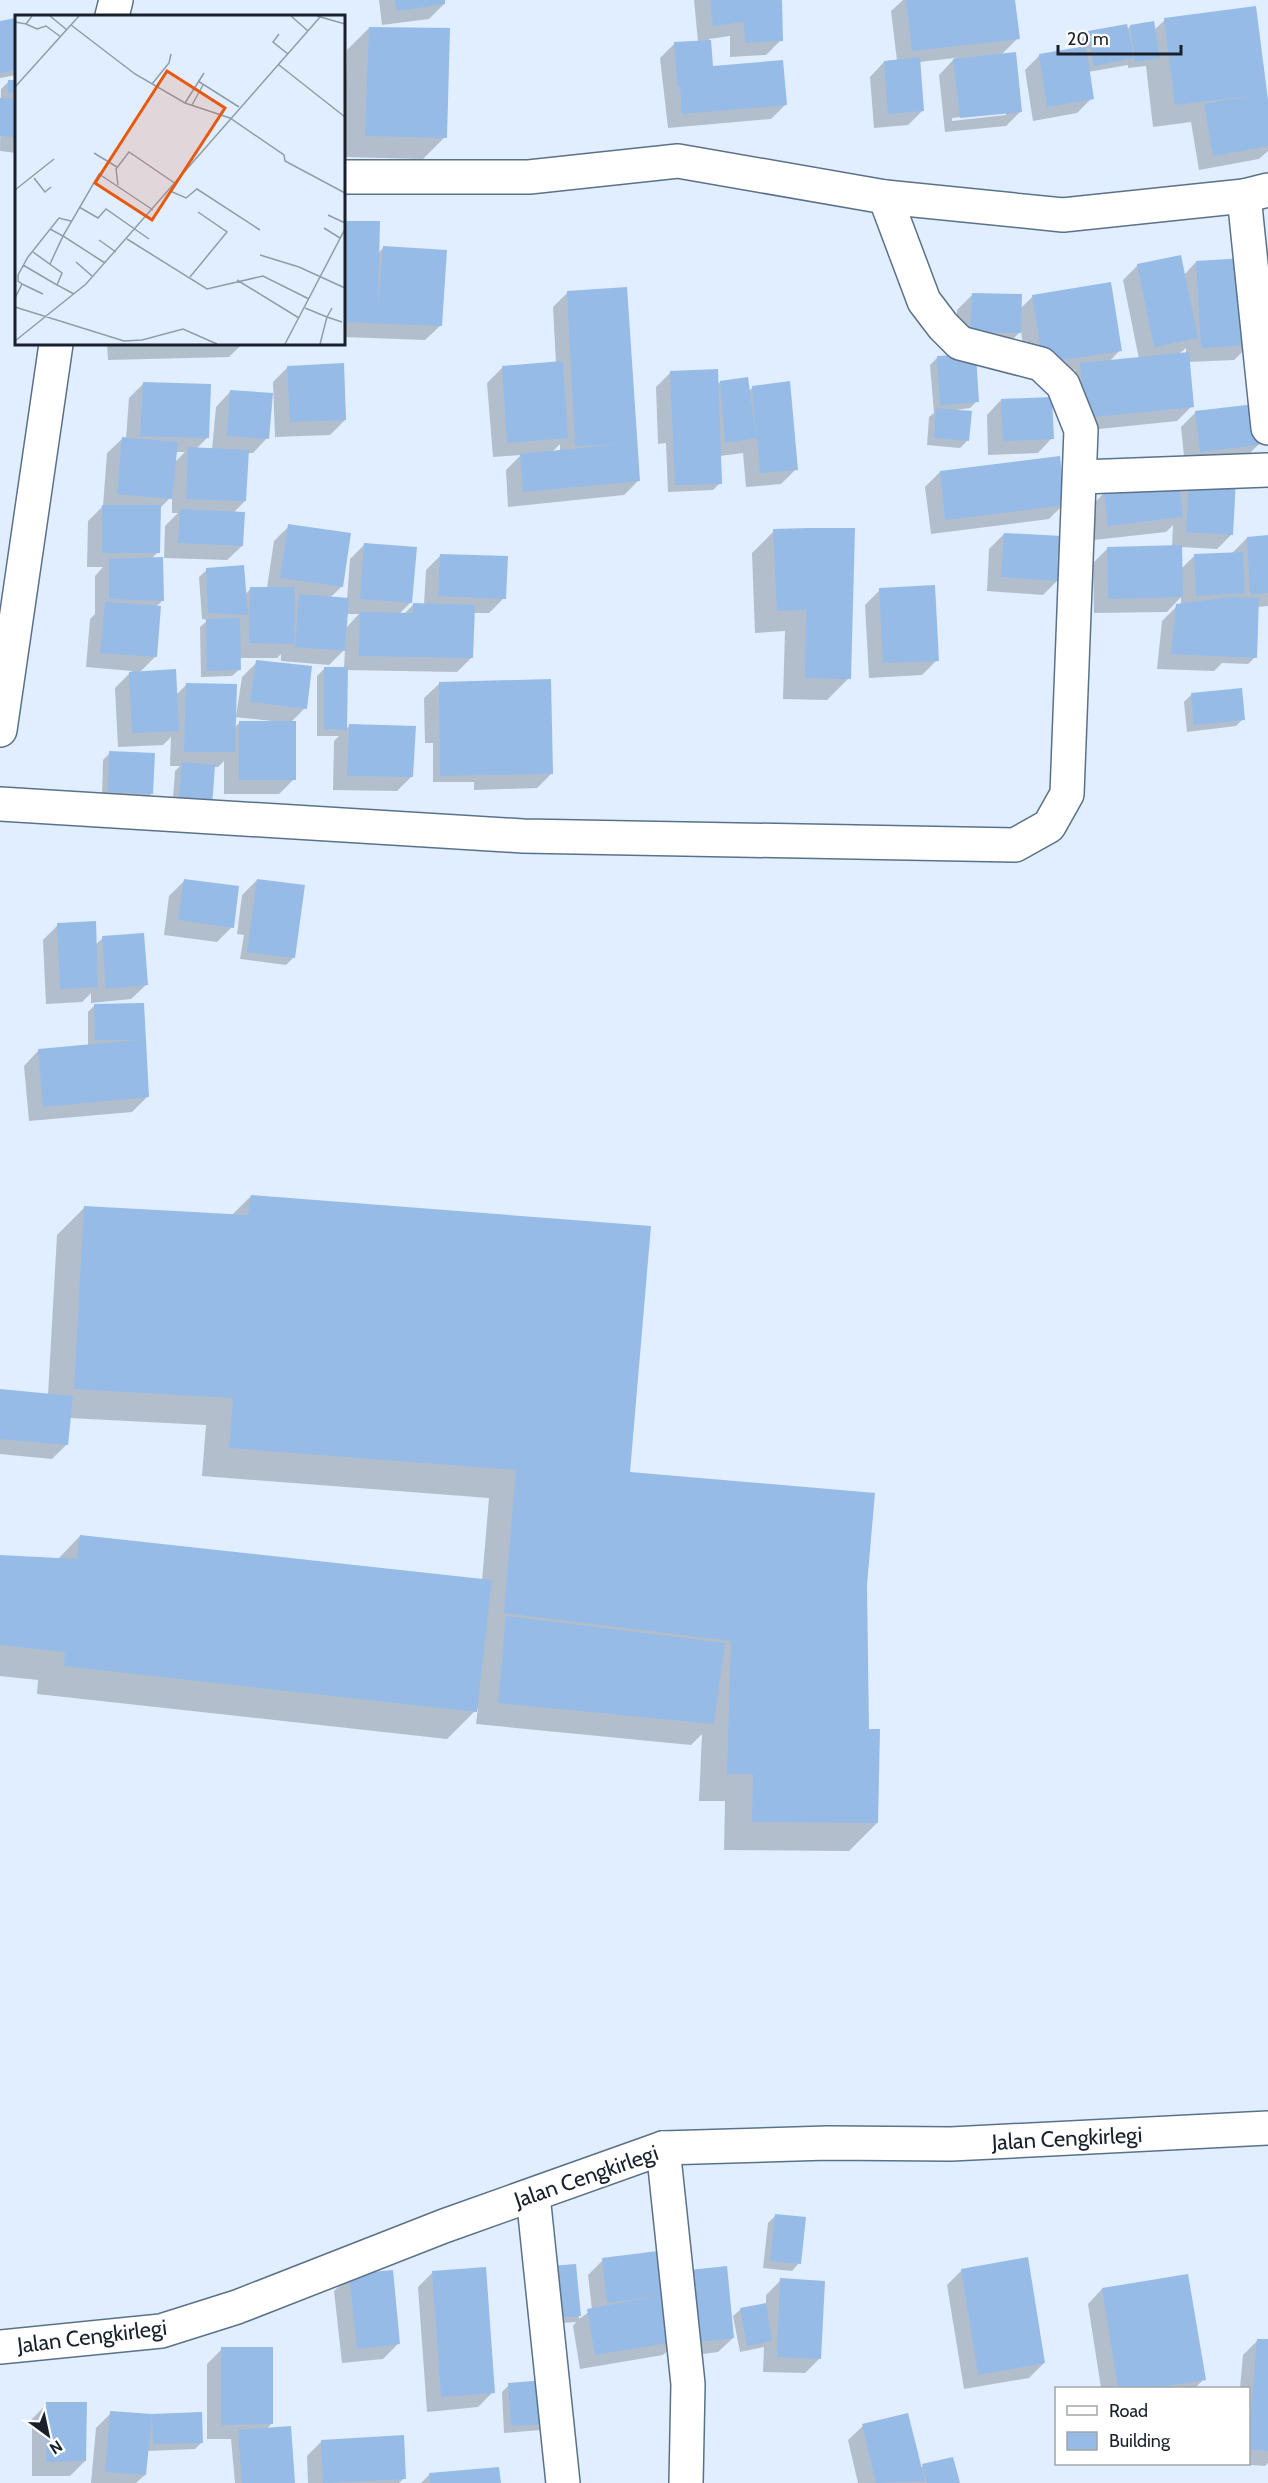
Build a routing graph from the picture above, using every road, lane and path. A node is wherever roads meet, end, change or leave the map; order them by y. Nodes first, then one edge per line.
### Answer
1 (116, 0) edge
2 (112, 15) edge
3 (345, 177) edge
4 (1256, 193) edge
5 (885, 197) junction
6 (56, 345) edge
7 (1268, 428) edge
8 (1268, 470) edge
9 (1082, 477) junction
10 (7, 628) edge
11 (0, 730) edge
12 (0, 804) edge
13 (1268, 2128) edge
14 (663, 2148) junction
15 (533, 2195) junction
16 (0, 2347) edge
17 (563, 2483) edge
18 (686, 2483) edge

1 - 2 street
3 - 5 street
4 - 5 street
4 - 7 street
5 - 9 street
6 - 10 street
8 - 9 street
9 - 12 street
10 - 11 street
13 - 14 street, Jalan Cengkirlegi
14 - 15 street, Jalan Cengkirlegi
14 - 18 street
15 - 16 street, Jalan Cengkirlegi
15 - 17 street

